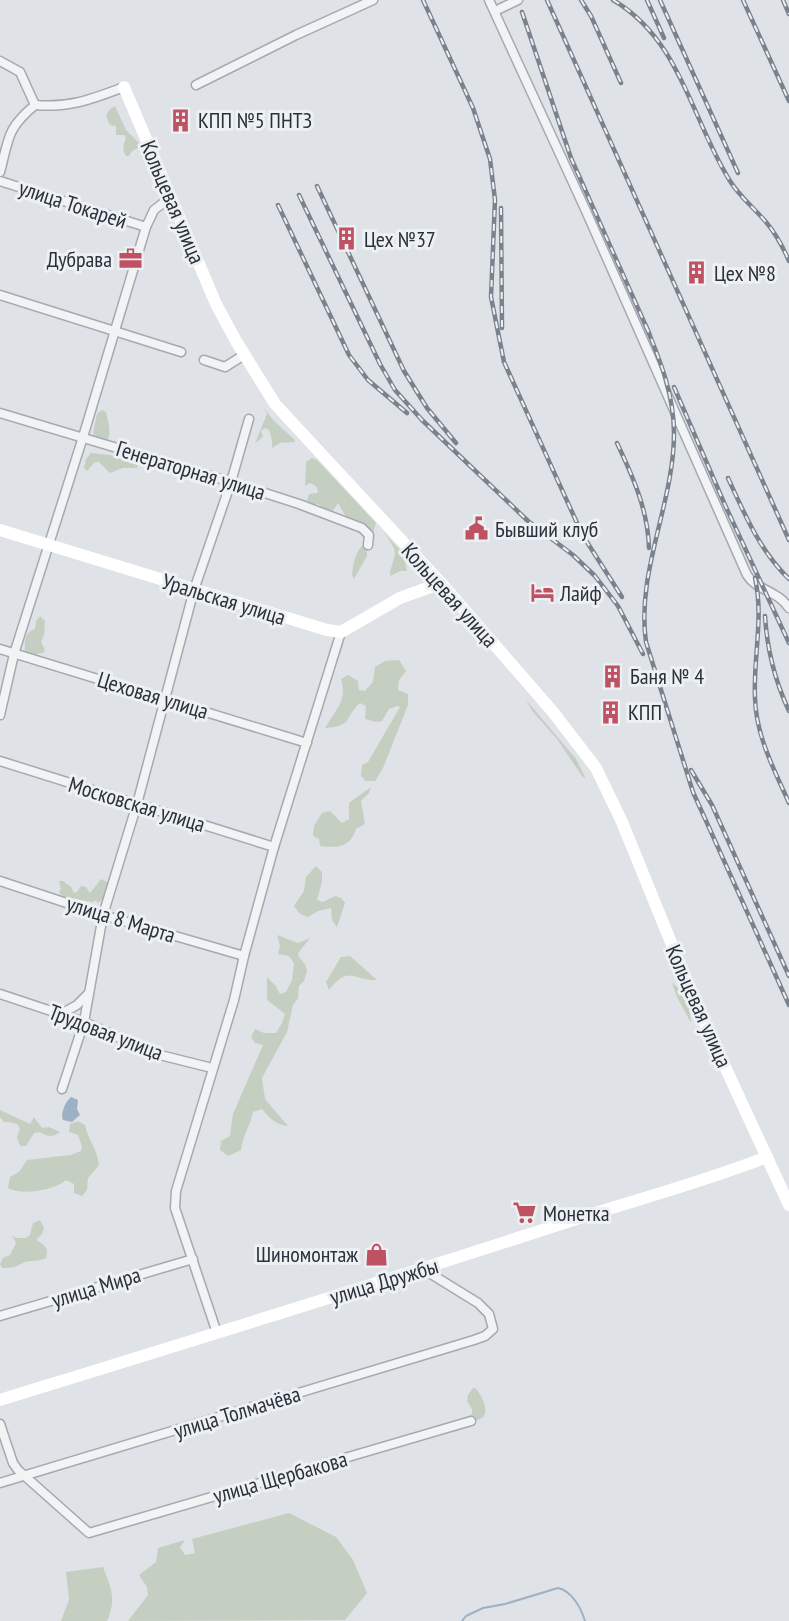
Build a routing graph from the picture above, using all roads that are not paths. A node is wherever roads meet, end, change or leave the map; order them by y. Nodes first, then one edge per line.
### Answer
1 (373, 0) edge
2 (489, 0) edge
3 (518, 0) edge
4 (495, 11) junction
5 (0, 61) edge
6 (196, 85) dead end
7 (124, 87) joint
8 (35, 105) junction
9 (0, 172) edge
10 (0, 181) edge
11 (171, 197) junction
12 (146, 227) junction
13 (0, 295) edge
14 (114, 331) junction
15 (181, 352) dead end
16 (244, 354) junction
17 (204, 360) dead end
18 (0, 412) edge
19 (249, 419) dead end
20 (83, 437) junction
21 (231, 482) junction
22 (0, 530) edge
23 (368, 545) dead end
24 (49, 546) junction
25 (441, 584) junction
26 (194, 590) junction
27 (789, 608) edge
28 (341, 632) junction
29 (0, 649) edge
30 (14, 654) junction
31 (165, 699) junction
32 (0, 715) edge
33 (307, 742) junction
34 (0, 761) edge
35 (136, 804) junction
36 (274, 848) junction
37 (0, 881) edge
38 (103, 915) junction
39 (244, 956) junction
40 (89, 993) junction
41 (0, 994) edge
42 (62, 1014) junction
43 (84, 1022) junction
44 (212, 1068) junction
45 (62, 1089) dead end
46 (767, 1158) junction
47 (789, 1205) edge
48 (193, 1258) junction
49 (423, 1269) junction
50 (0, 1316) edge
51 (217, 1333) junction
52 (0, 1400) edge
53 (471, 1422) dead end
54 (0, 1424) edge
55 (24, 1476) junction
56 (0, 1483) edge

1 - 6 street
2 - 4 street
3 - 4 street
4 - 27 street
5 - 8 street
7 - 8 street, Кольцевая улица
7 - 11 street, Кольцевая улица
8 - 9 street
10 - 12 street, улица Токарей
11 - 12 street
11 - 16 street, Кольцевая улица
12 - 14 street
13 - 14 street
14 - 15 street
14 - 20 street
16 - 17 street
16 - 25 street, Кольцевая улица
18 - 20 street, Генераторная улица
19 - 21 street
20 - 21 street, Генераторная улица
20 - 24 street
21 - 23 street, Генераторная улица
21 - 26 street
22 - 24 street, Уральская улица
24 - 26 street, Уральская улица
24 - 30 street
25 - 28 street
25 - 46 street, Кольцевая улица
26 - 28 street, Уральская улица
26 - 31 street
28 - 33 street
29 - 30 street, Цеховая улица
30 - 31 street, Цеховая улица
30 - 32 street
31 - 33 street, Цеховая улица
31 - 35 street
33 - 36 street
34 - 35 street, Московская улица
35 - 36 street, Московская улица
35 - 38 street
36 - 39 street
37 - 38 street, улица 8 Марта
38 - 39 street, улица 8 Марта
38 - 40 street
39 - 44 street
40 - 42 street
40 - 43 street
41 - 42 street, Трудовая улица
42 - 43 street, Трудовая улица
43 - 44 street, Трудовая улица
43 - 45 street
44 - 48 street
46 - 47 street, Кольцевая улица
46 - 49 street, улица Дружбы
48 - 50 street, улица Мира
48 - 51 street
49 - 51 street, улица Дружбы
49 - 55 street, улица Толмачёва
51 - 52 street, улица Дружбы
53 - 55 street, улица Щербакова
54 - 55 street
55 - 56 street, улица Толмачёва

